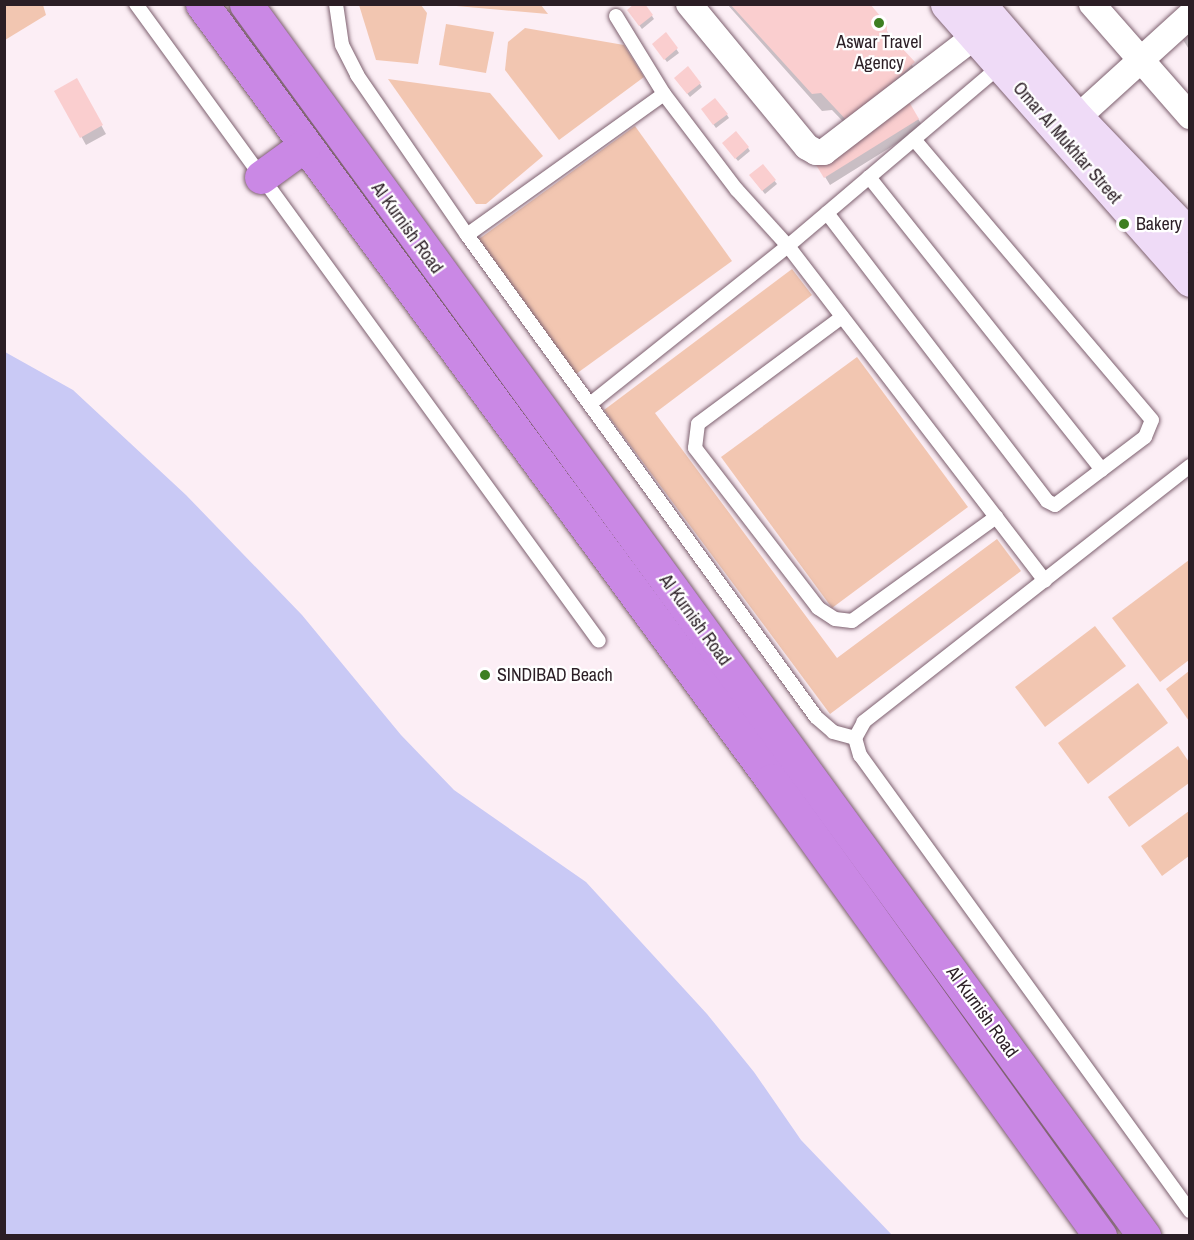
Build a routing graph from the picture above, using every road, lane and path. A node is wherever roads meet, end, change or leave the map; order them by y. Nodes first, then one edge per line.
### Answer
1 (136, 4) edge
2 (202, 4) edge
3 (246, 4) edge
4 (336, 4) edge
5 (689, 4) edge
6 (947, 4) edge
7 (979, 4) edge
8 (1092, 4) edge
9 (1190, 15) edge
10 (616, 16) dead end
11 (974, 37) junction
12 (1141, 59) junction
13 (1000, 66) junction
14 (664, 94) junction
15 (1190, 116) edge
16 (1077, 118) junction
17 (914, 139) junction
18 (305, 146) junction
19 (261, 177) junction
20 (869, 177) junction
21 (827, 213) junction
22 (467, 235) junction
23 (1190, 236) edge
24 (788, 246) junction
25 (1190, 280) edge
26 (842, 316) junction
27 (590, 404) junction
28 (1190, 466) edge
29 (1102, 470) junction
30 (996, 517) junction
31 (1045, 581) junction
32 (599, 641) dead end
33 (855, 738) junction
34 (1190, 1211) edge
35 (1100, 1236) edge
36 (1144, 1236) edge

1 - 19 lane
2 - 18 highway, Al Kurnish Road
3 - 36 highway, Al Kurnish Road
4 - 22 lane
5 - 11 street
6 - 11 main road, Omar Al Mukhtar Street
7 - 16 main road, Omar Al Mukhtar Street
8 - 12 street
9 - 12 street
10 - 14 lane
11 - 13 main road, Omar Al Mukhtar Street
12 - 15 street
12 - 16 street
13 - 17 lane
13 - 25 main road, Omar Al Mukhtar Street
14 - 22 lane
14 - 24 lane
16 - 23 main road, Omar Al Mukhtar Street
17 - 20 lane
17 - 29 lane
18 - 19 highway
18 - 35 highway, Al Kurnish Road
19 - 32 lane
20 - 21 lane
20 - 29 lane
21 - 24 lane
21 - 29 lane
22 - 27 lane
24 - 26 lane
24 - 27 lane
26 - 30 lane
26 - 30 lane
27 - 33 lane
28 - 31 lane
30 - 31 lane
31 - 33 lane
33 - 34 lane

